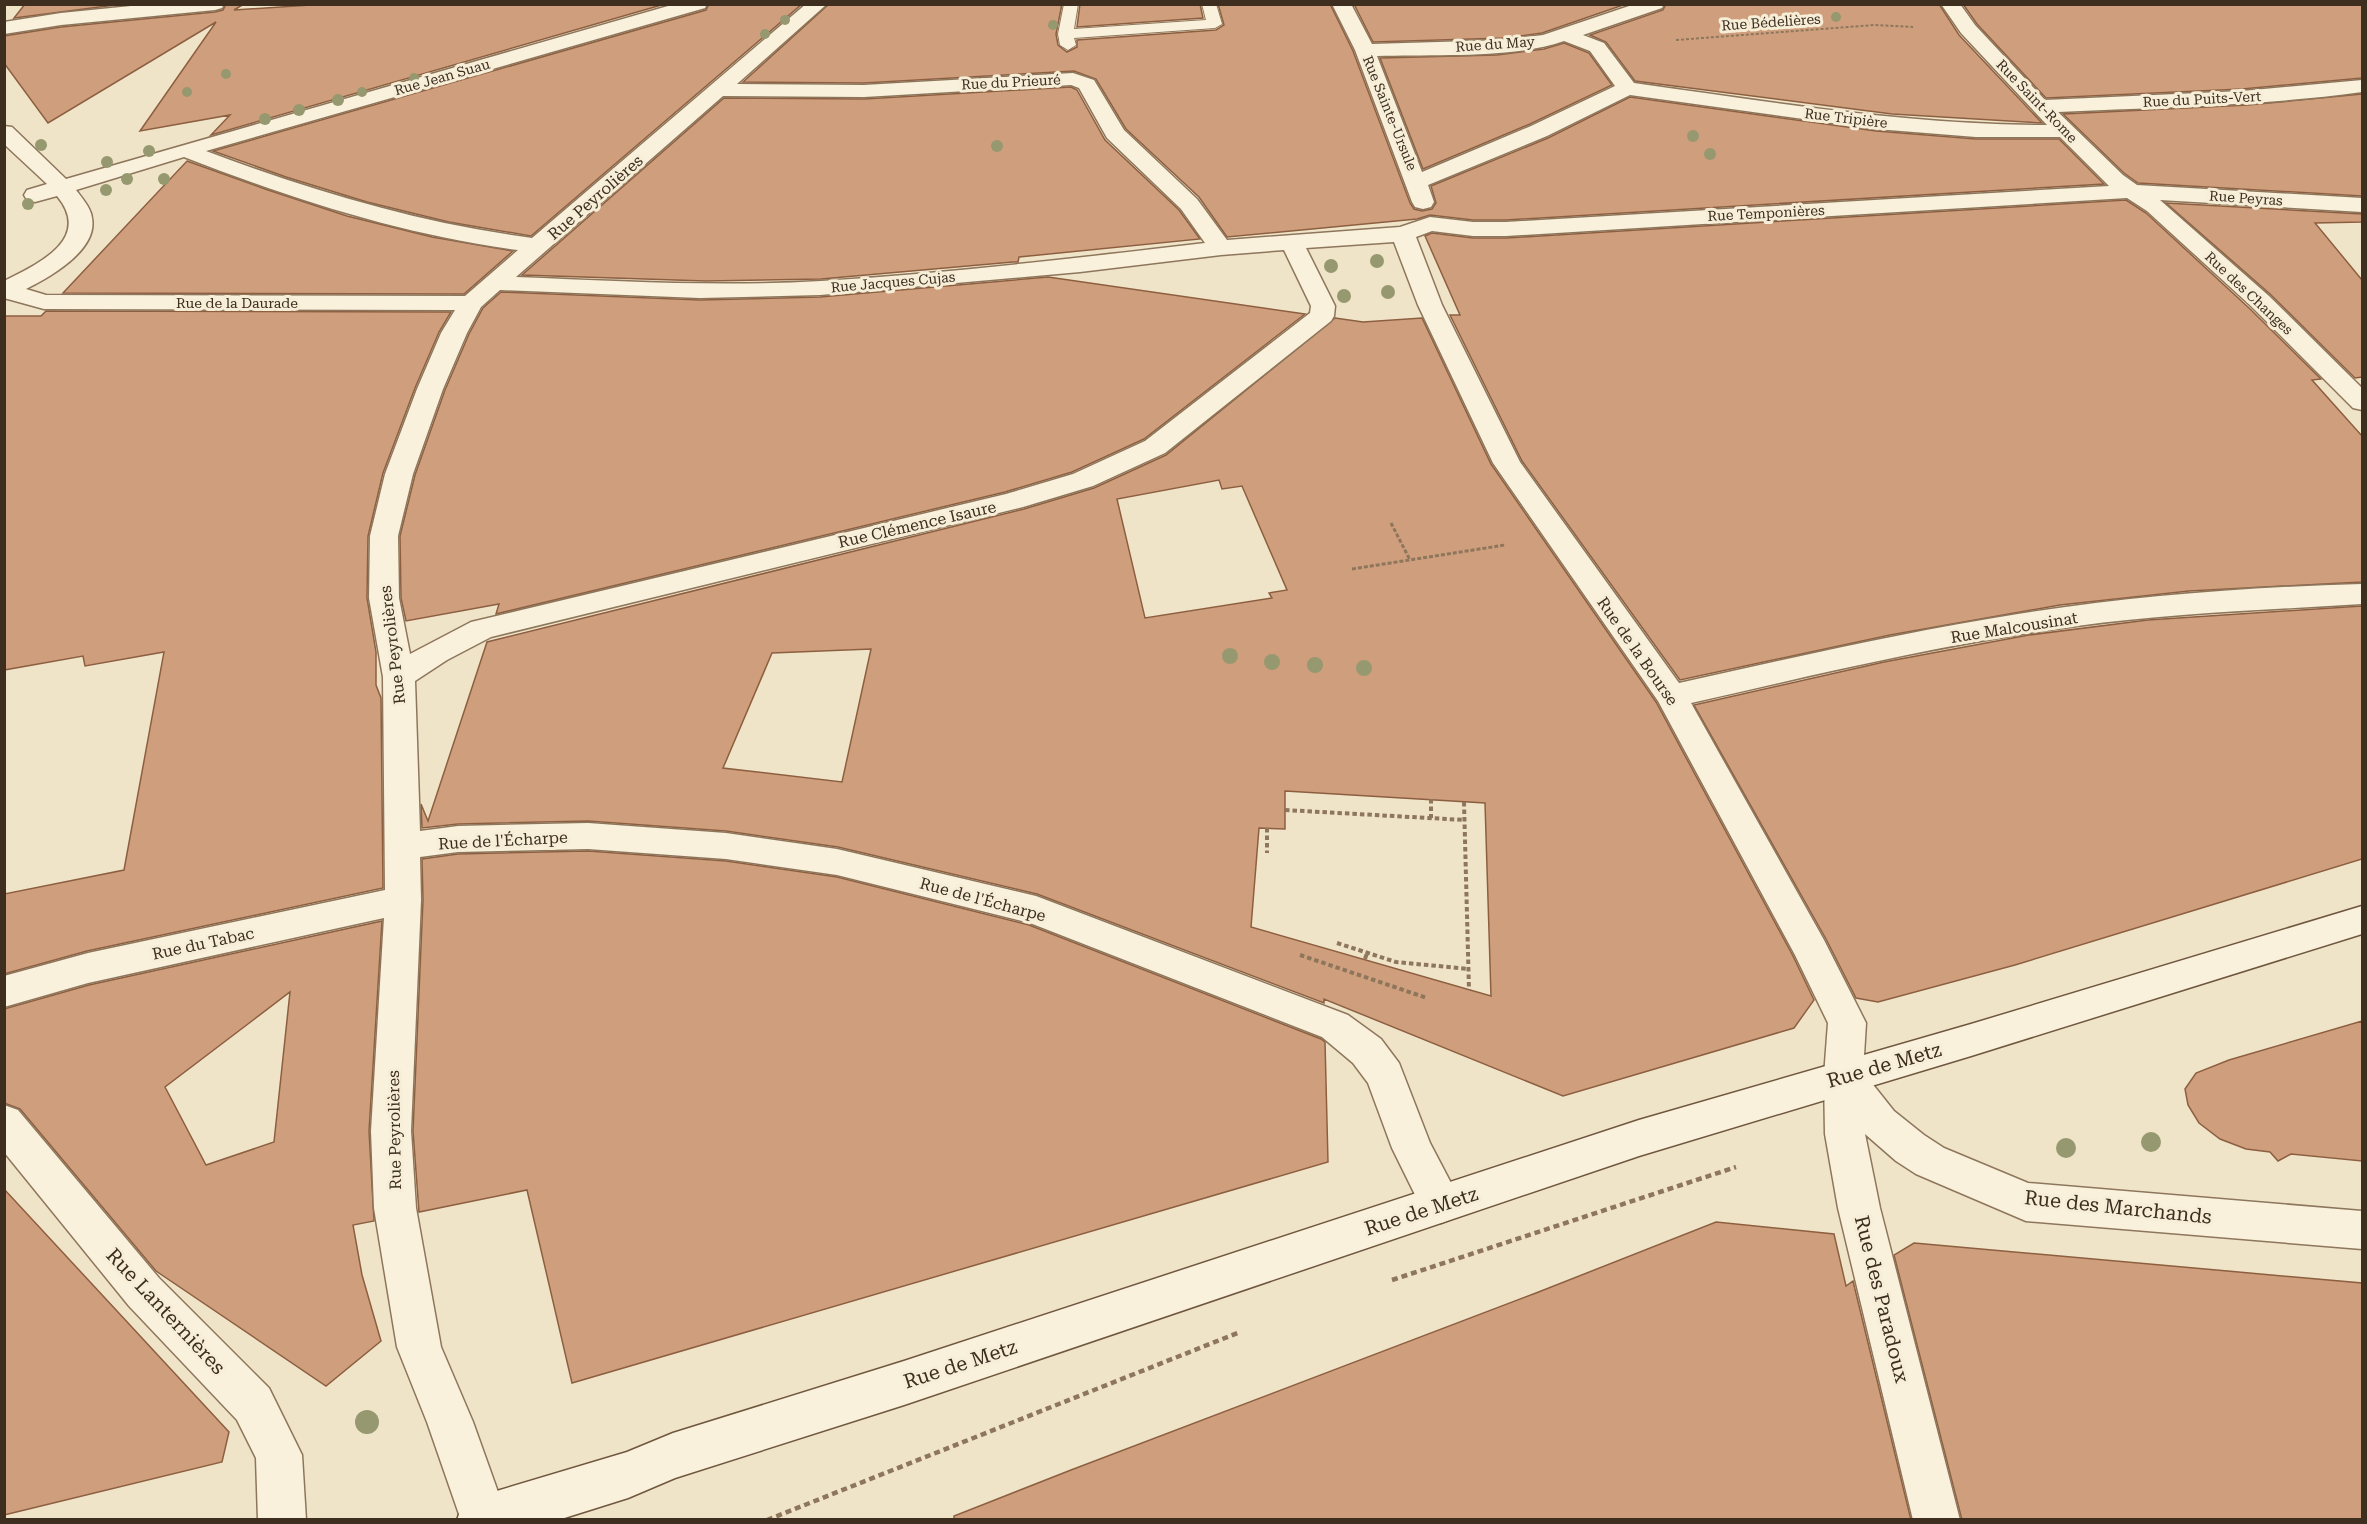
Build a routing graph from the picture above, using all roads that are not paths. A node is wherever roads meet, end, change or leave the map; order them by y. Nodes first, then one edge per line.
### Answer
1 (215, 4) edge
2 (698, 4) edge
3 (818, 4) edge
4 (1071, 4) edge
5 (1209, 4) edge
6 (1341, 4) edge
7 (1655, 4) edge
8 (1950, 4) edge
9 (4, 28) edge
10 (1565, 35) junction
11 (1365, 50) junction
12 (2362, 87) edge
13 (1627, 88) junction
14 (720, 90) junction
15 (2040, 106) junction
16 (2066, 131) junction
17 (4, 132) edge
18 (185, 150) junction
19 (1417, 182) junction
20 (63, 188) junction
21 (2130, 191) junction
22 (34, 195) dead end
23 (2362, 206) edge
24 (1416, 229) junction
25 (1292, 243) junction
26 (537, 246) junction
27 (1221, 248) junction
28 (5, 290) edge
29 (482, 293) junction
30 (2362, 402) edge
31 (2362, 594) edge
32 (399, 677) junction
33 (1671, 696) junction
34 (403, 846) junction
35 (403, 900) junction
36 (2362, 920) edge
37 (4, 992) edge
38 (1843, 1076) junction
39 (4, 1122) edge
40 (1441, 1204) junction
41 (2362, 1230) edge
42 (484, 1519) edge
43 (282, 1520) edge
44 (1937, 1520) edge

1 - 9 street
2 - 18 street, Rue Jean Suau
3 - 14 street, Rue Peyrolières
4 - 5 lane
6 - 11 street, Rue Sainte-Ursule
7 - 10 street, Rue du May
8 - 15 street, Rue Saint-Rome
10 - 11 street, Rue du May
10 - 13 street
11 - 19 street, Rue Sainte-Ursule
12 - 15 street, Rue du Puits-Vert
13 - 16 street, Rue Tripière
13 - 19 street
14 - 26 street, Rue Peyrolières
14 - 27 street, Rue du Prieuré
15 - 16 street, Rue Saint-Rome
16 - 21 street, Rue Saint-Rome
17 - 20 street
18 - 20 street, Rue Jean Suau
18 - 26 street
19 - 24 street, Rue Sainte-Ursule
20 - 22 street, Rue Jean Suau
20 - 28 street
21 - 23 street, Rue Peyras
21 - 24 street, Rue Temponières
21 - 30 street, Rue des Changes
24 - 25 street, Rue Temponières
24 - 33 street, Rue de la Bourse
25 - 27 street, Rue Jacques Cujas
25 - 32 street, Rue Clémence Isaure
26 - 29 street, Rue Peyrolières
27 - 29 street, Rue Jacques Cujas
28 - 29 street, Rue de la Daurade
29 - 32 street, Rue Peyrolières
31 - 33 street, Rue Malcousinat
32 - 34 street, Rue Peyrolières
33 - 38 street, Rue de la Bourse
34 - 35 street, Rue Peyrolières
34 - 40 street, Rue de l'Écharpe
35 - 37 street, Rue du Tabac
35 - 42 street, Rue Peyrolières
36 - 38 street, Rue de Metz
38 - 40 street, Rue de Metz
38 - 41 street, Rue des Marchands
38 - 44 street, Rue des Paradoux
39 - 43 street, Rue Lanternières
40 - 42 street, Rue de Metz

